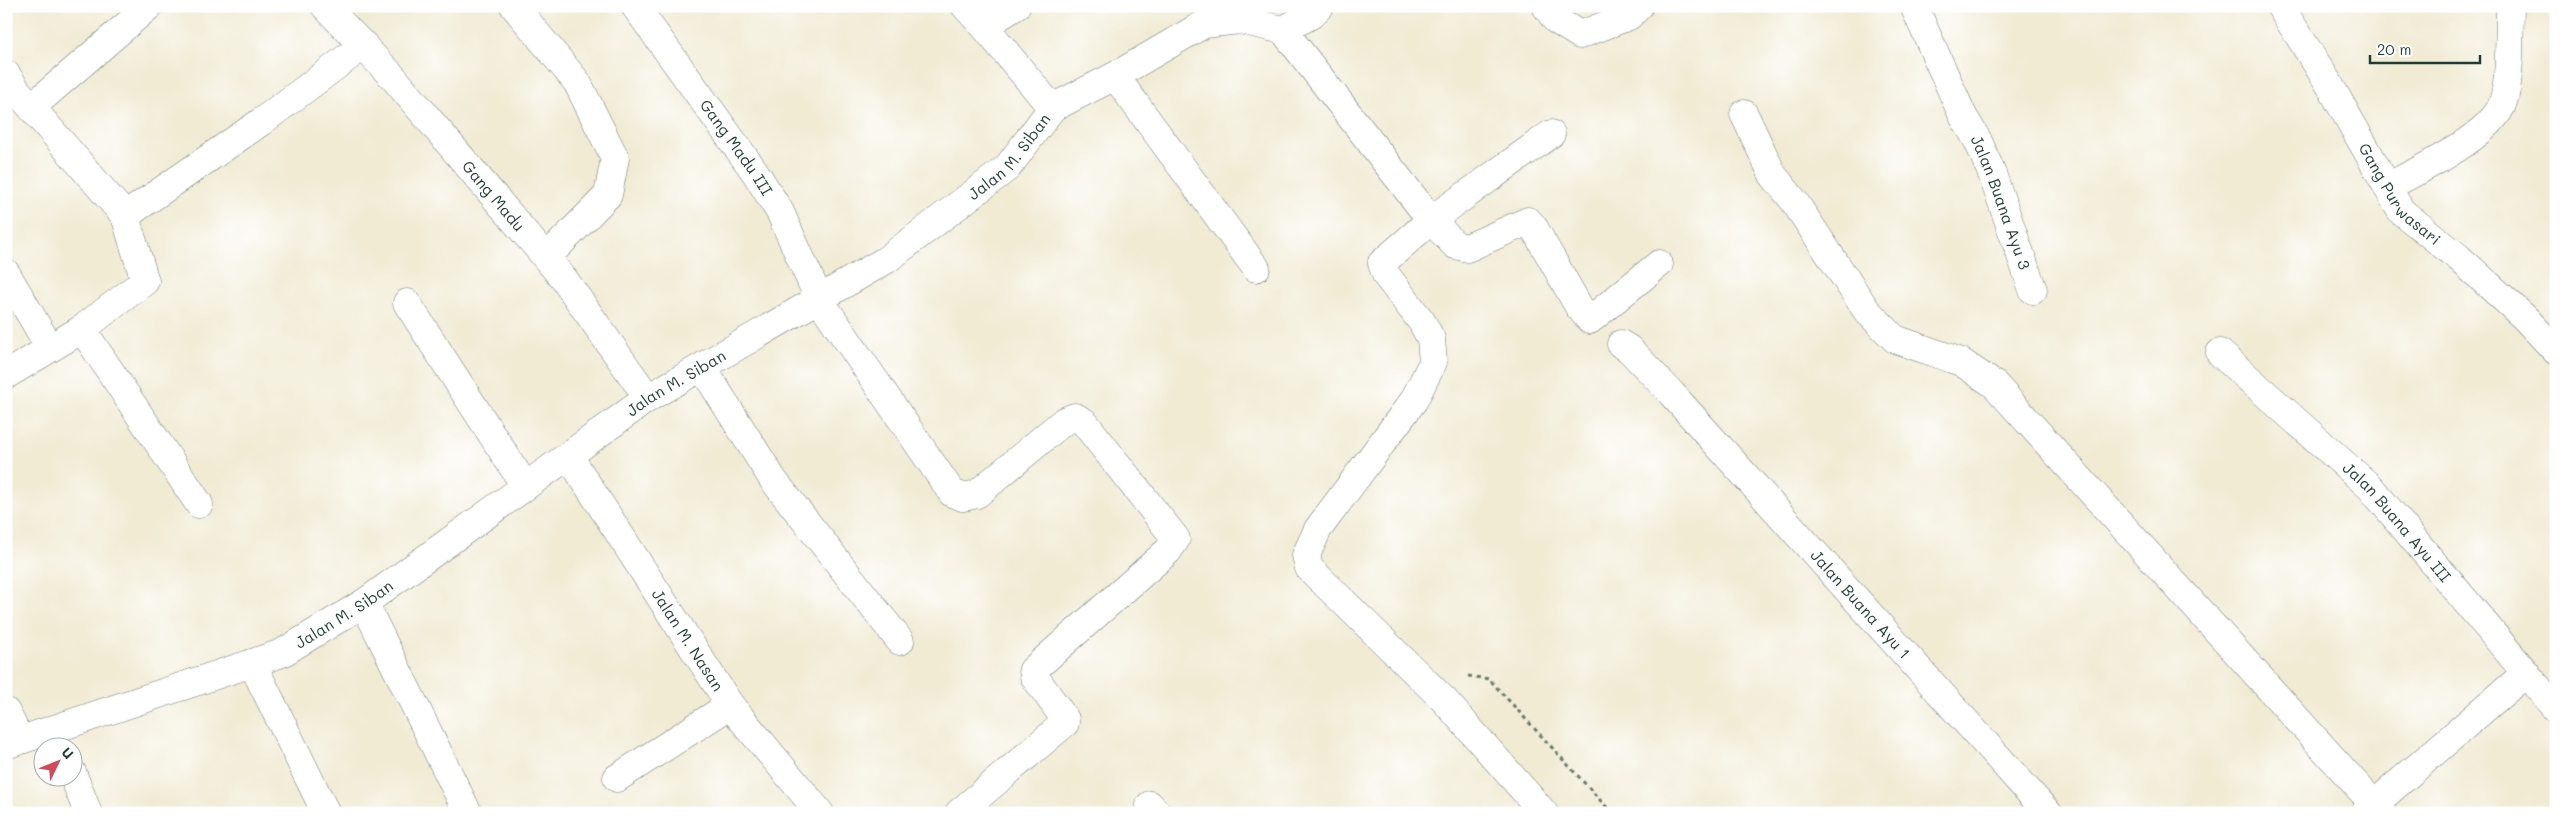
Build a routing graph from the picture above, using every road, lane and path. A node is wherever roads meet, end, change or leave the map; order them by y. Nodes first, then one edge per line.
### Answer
1 (150, 6) edge
2 (325, 6) edge
3 (514, 6) edge
4 (635, 6) edge
5 (965, 6) edge
6 (1016, 6) edge
7 (1320, 6) edge
8 (1546, 6) edge
9 (1639, 6) edge
10 (1914, 6) edge
11 (2280, 6) edge
12 (2510, 6) edge
13 (1236, 13) edge
14 (984, 26) junction
15 (1283, 30) junction
16 (364, 45) junction
17 (1116, 76) junction
18 (15, 93) edge
19 (1052, 108) junction
20 (1744, 114) dead end
21 (1551, 134) dead end
22 (2387, 187) junction
23 (125, 216) junction
24 (1431, 220) junction
25 (546, 258) junction
26 (1659, 264) dead end
27 (1256, 268) dead end
28 (6, 273) edge
29 (2033, 290) dead end
30 (819, 299) junction
31 (407, 303) dead end
32 (82, 329) junction
33 (1620, 344) dead end
34 (50, 348) junction
35 (2555, 349) edge
36 (2220, 353) dead end
37 (702, 367) junction
38 (6, 375) edge
39 (648, 398) junction
40 (569, 456) junction
41 (525, 486) junction
42 (199, 504) dead end
43 (364, 603) junction
44 (900, 641) dead end
45 (252, 663) junction
46 (2526, 673) junction
47 (1489, 679) dead end
48 (2554, 704) edge
49 (730, 705) junction
50 (6, 712) edge
51 (64, 736) edge
52 (32, 741) edge
53 (13, 743) edge
54 (617, 778) dead end
55 (77, 786) edge
56 (811, 810) edge
57 (2373, 810) edge
58 (88, 813) edge
59 (326, 813) edge
60 (468, 813) edge
61 (959, 813) edge
62 (1544, 813) edge
63 (1612, 813) edge
64 (2048, 813) edge

1 - 18 street
2 - 16 street, Gang Madu
3 - 25 street
4 - 30 street, Gang Madu III
5 - 14 street
6 - 14 street
7 - 15 street
8 - 9 street
10 - 29 street, Jalan Buana Ayu 3
11 - 22 street, Gang Purwasari
12 - 22 street
13 - 15 street, Jalan M. Siban
13 - 17 street, Jalan M. Siban
14 - 19 street
15 - 24 street
16 - 23 street
16 - 25 street, Gang Madu
17 - 19 street, Jalan M. Siban
17 - 27 street
18 - 23 street
19 - 30 street, Jalan M. Siban
20 - 57 street
21 - 24 street
22 - 35 street, Gang Purwasari
23 - 32 street
24 - 26 street
24 - 62 street
25 - 39 street, Gang Madu
28 - 34 street
30 - 37 street, Jalan M. Siban
30 - 61 street, Gang Madu III
31 - 41 street
32 - 34 street
32 - 42 street
33 - 64 street, Jalan Buana Ayu 1
34 - 38 street
36 - 46 street, Jalan Buana Ayu III
37 - 39 street, Jalan M. Siban
37 - 44 street
39 - 40 street, Jalan M. Siban
40 - 41 street, Jalan M. Siban
40 - 49 street, Jalan M. Nasan
41 - 43 street, Jalan M. Siban
43 - 45 street, Jalan M. Siban
43 - 60 street
45 - 51 street, Jalan M. Siban
45 - 59 street
46 - 48 street, Jalan Buana Ayu III
46 - 57 street
47 - 63 path
49 - 54 street
49 - 56 street, Jalan M. Nasan
50 - 53 street
52 - 53 street, Jalan M. Siban
55 - 58 street

